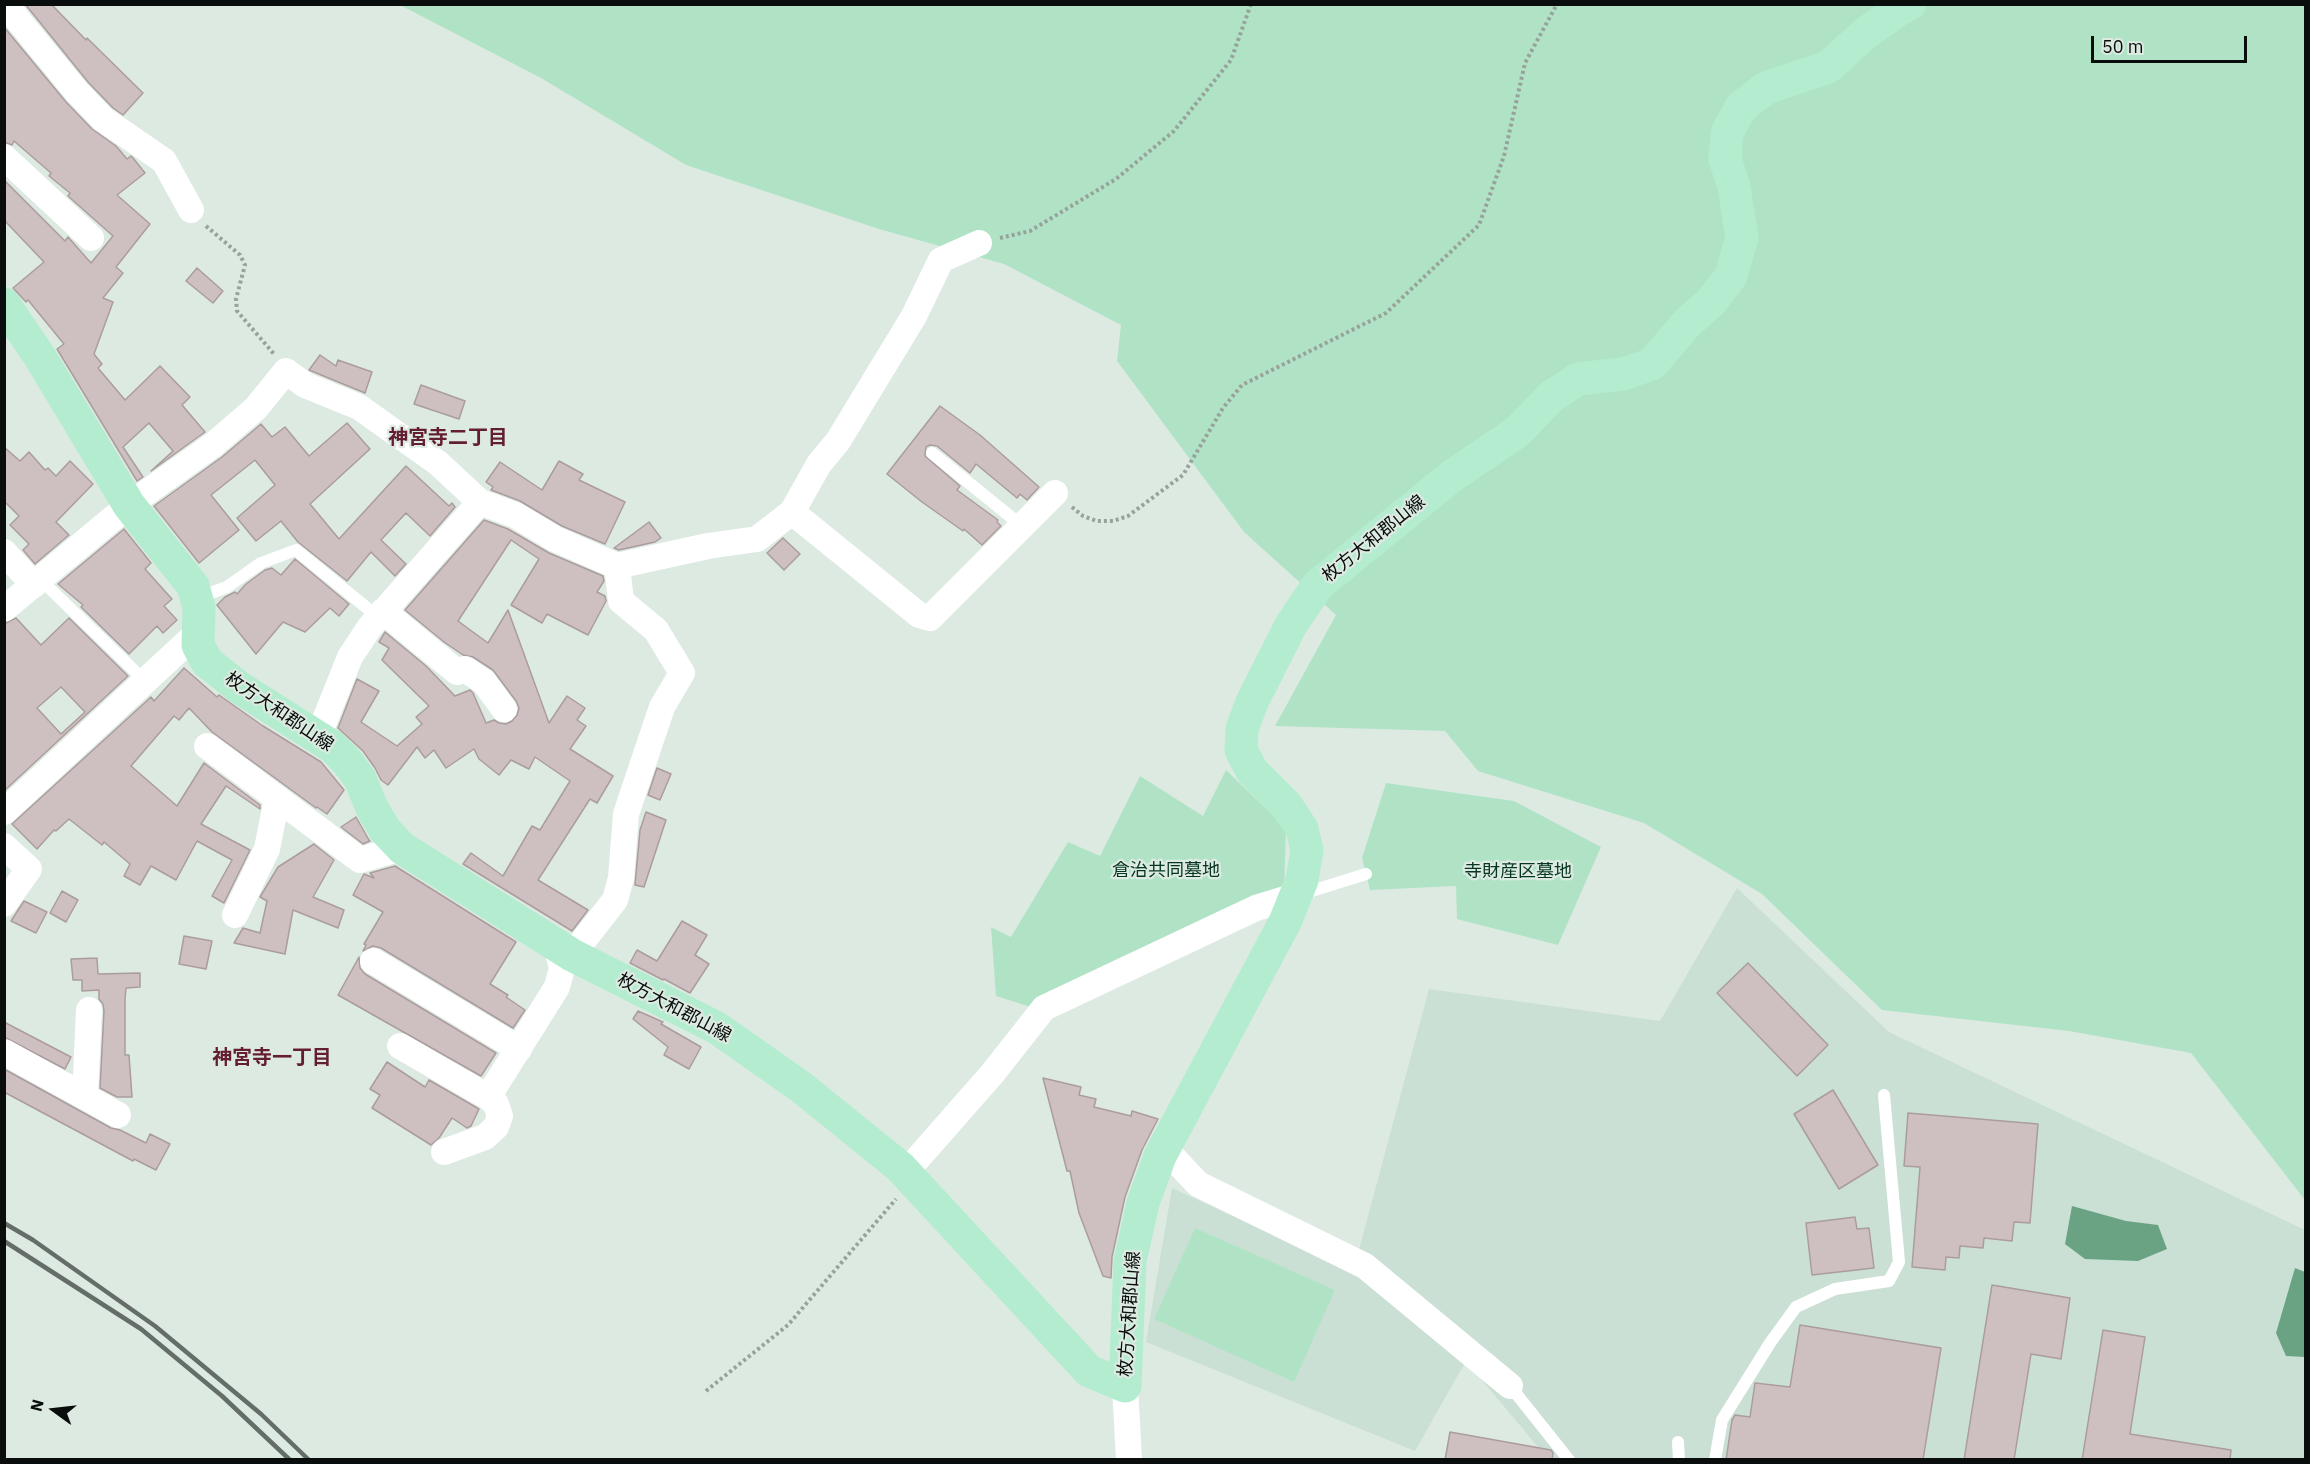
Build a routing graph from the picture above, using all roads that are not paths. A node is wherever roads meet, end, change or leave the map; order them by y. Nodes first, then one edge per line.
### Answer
1 (5, 4) edge
2 (1910, 4) edge
3 (4, 158) edge
4 (191, 210) road end
5 (91, 238) dead end
6 (979, 243) road end
7 (4, 304) edge
8 (932, 453) dead end
9 (1055, 493) road end
10 (480, 502) junction
11 (129, 505) junction
12 (792, 512) junction
13 (1022, 526) junction
14 (4, 552) edge
15 (617, 566) junction
16 (37, 583) junction
17 (196, 598) junction
18 (4, 609) edge
19 (381, 614) junction
20 (197, 633) junction
21 (145, 681) junction
22 (504, 709) dead end
23 (318, 737) junction
24 (207, 746) dead end
25 (277, 798) junction
26 (4, 812) edge
27 (4, 846) edge
28 (402, 848) junction
29 (1366, 874) dead end
30 (1295, 896) junction
31 (4, 904) edge
32 (235, 915) dead end
33 (564, 950) junction
34 (373, 961) dead end
35 (89, 1011) dead end
36 (400, 1046) dead end
37 (519, 1049) junction
38 (4, 1052) edge
39 (1884, 1095) dead end
40 (85, 1096) junction
41 (488, 1097) junction
42 (118, 1115) dead end
43 (1164, 1148) junction
44 (444, 1152) dead end
45 (908, 1177) junction
46 (1125, 1386) junction
47 (1510, 1386) joint
48 (1678, 1442) dead end
49 (1129, 1460) edge
50 (1569, 1460) edge
51 (1679, 1460) edge
52 (1715, 1460) edge

1 - 4 street
2 - 30 main road, 枚方大和郡山線
3 - 5 street
6 - 12 street
7 - 11 main road, 枚方大和郡山線
8 - 13 lane
9 - 13 street
10 - 11 street
10 - 15 street
10 - 19 street
11 - 16 street
11 - 17 main road, 枚方大和郡山線
12 - 13 street
12 - 15 street
14 - 16 street
15 - 33 street
16 - 18 street
16 - 21 lane
17 - 19 lane
17 - 20 main road, 枚方大和郡山線
19 - 22 street
19 - 23 street
20 - 21 street
20 - 23 main road, 枚方大和郡山線
21 - 26 street
23 - 28 main road, 枚方大和郡山線
24 - 25 street
25 - 28 street
25 - 32 street
27 - 31 street
28 - 33 main road, 枚方大和郡山線
29 - 30 lane
30 - 43 main road, 枚方大和郡山線
30 - 45 street
33 - 37 street
33 - 45 main road, 枚方大和郡山線
34 - 37 street
35 - 40 street
36 - 41 street
37 - 41 street
38 - 40 street
39 - 52 lane
40 - 42 street
41 - 44 street
43 - 46 main road, 枚方大和郡山線
43 - 47 street
45 - 46 main road, 枚方大和郡山線
46 - 49 street
47 - 50 lane
48 - 51 lane

